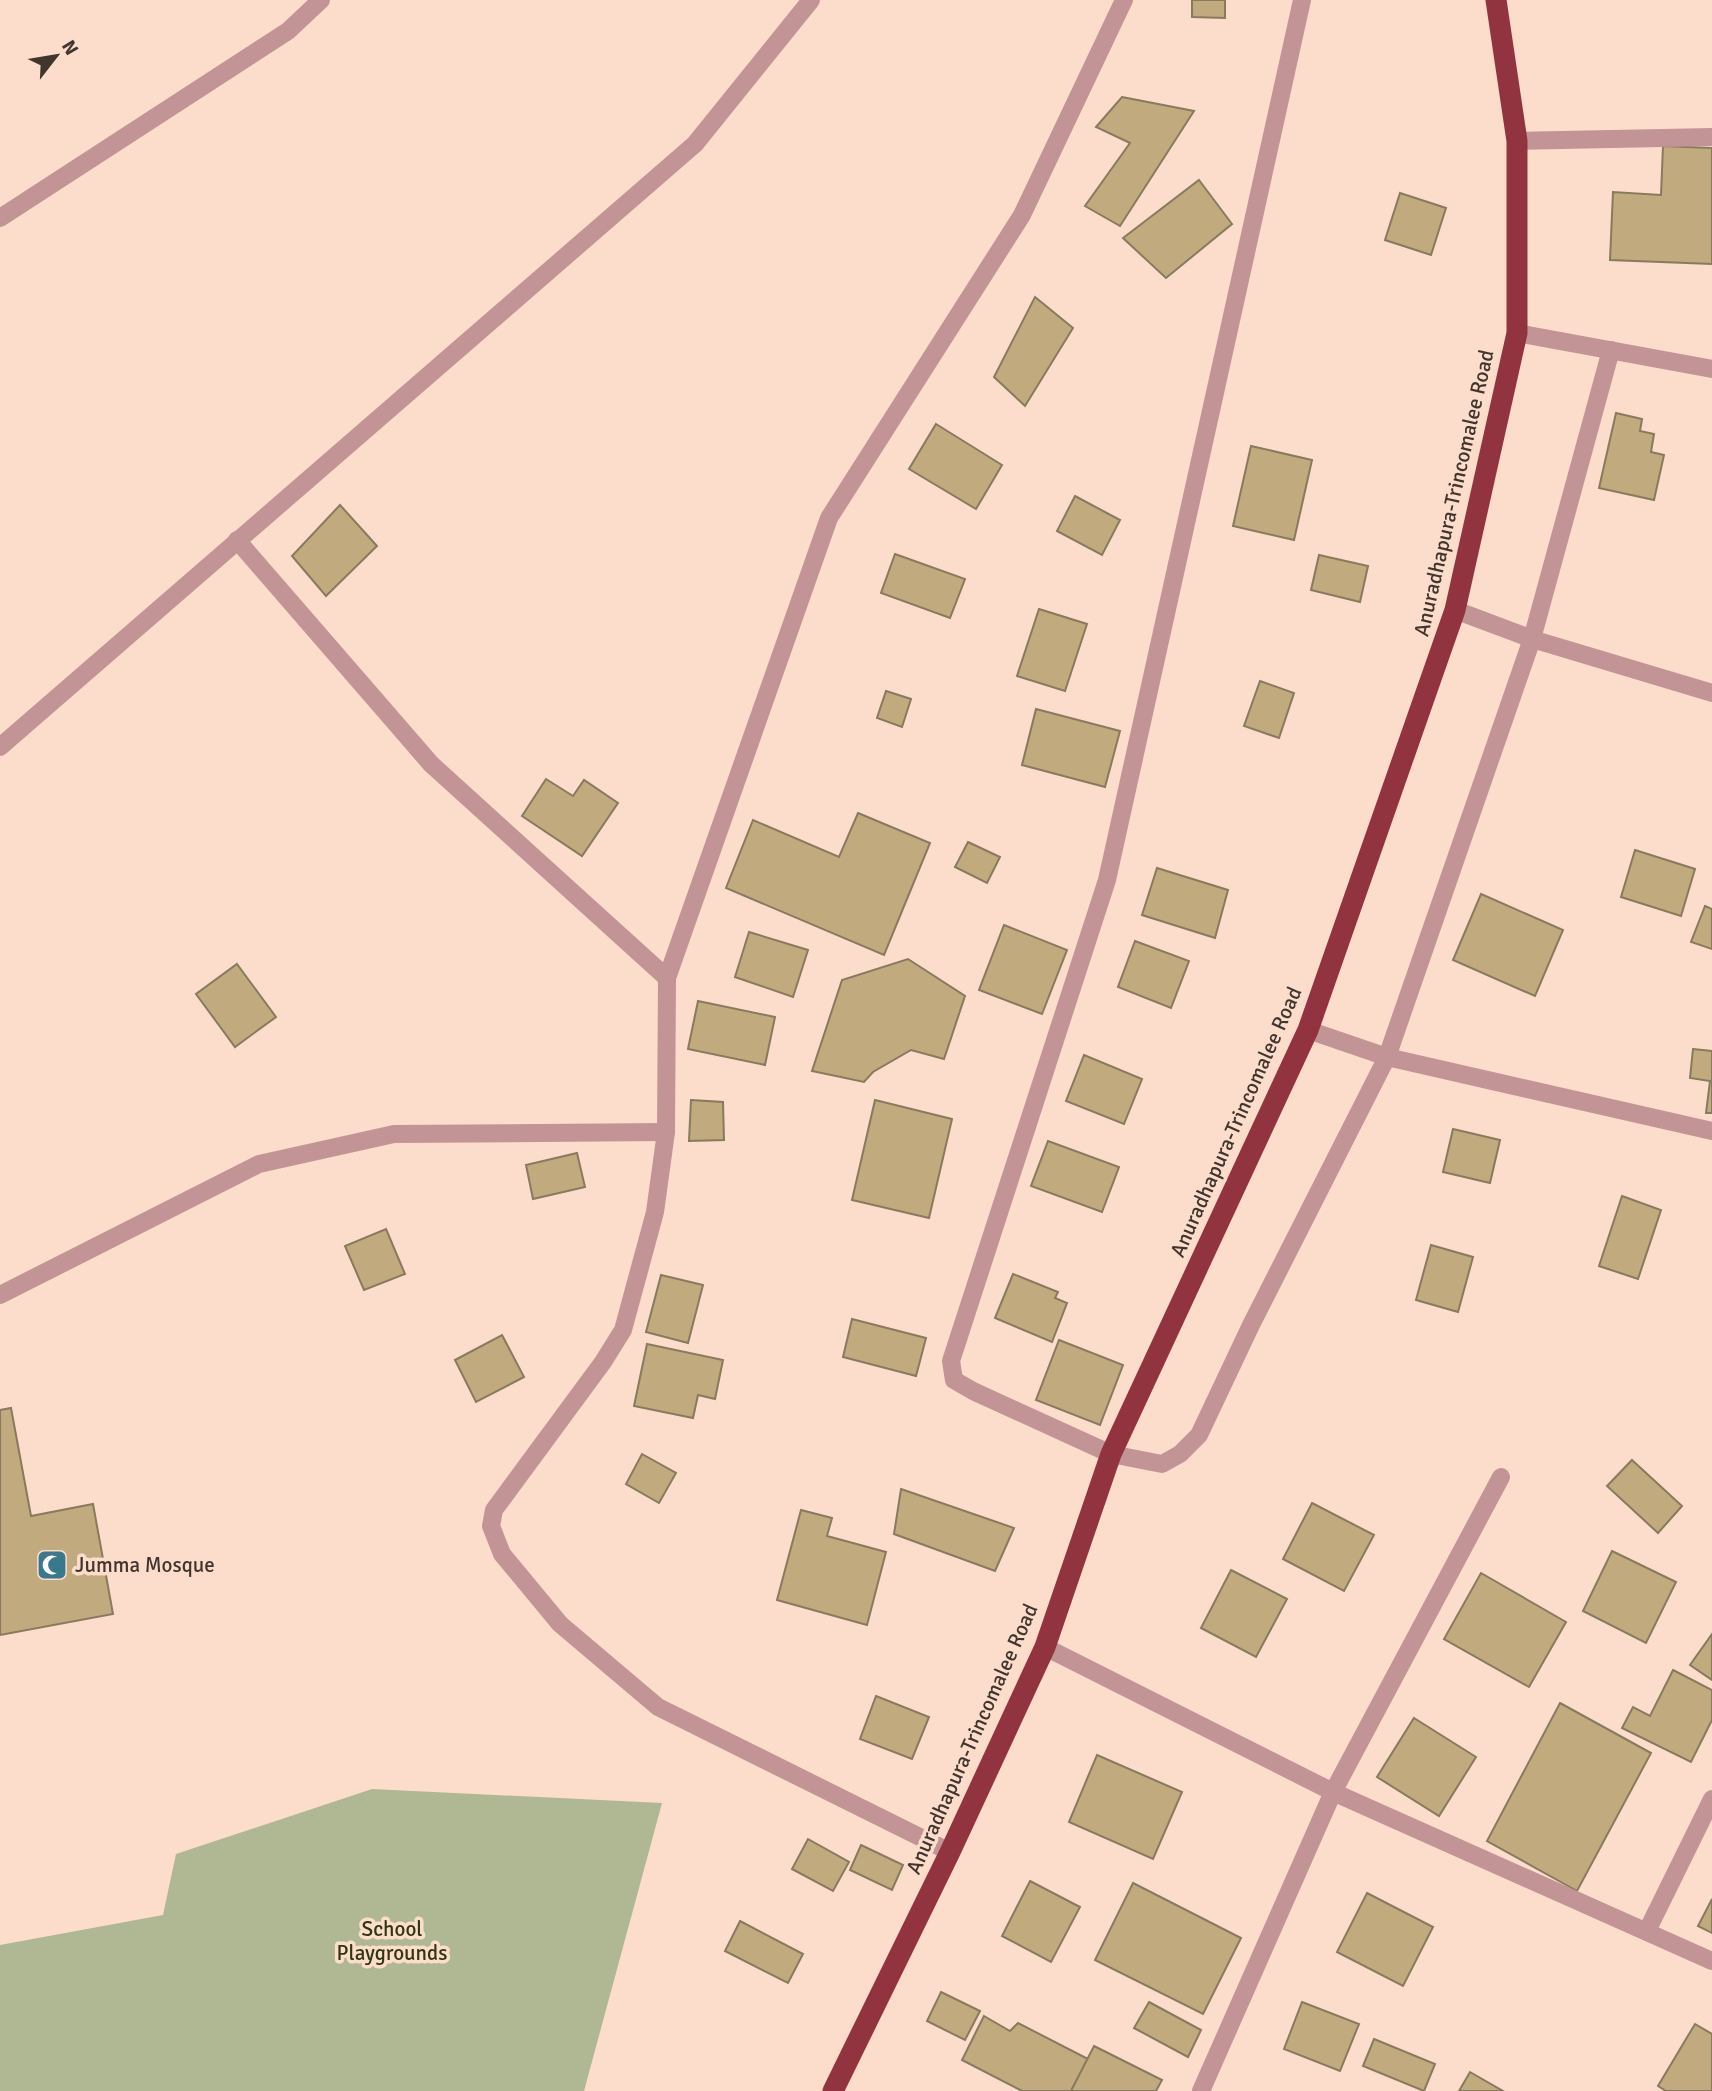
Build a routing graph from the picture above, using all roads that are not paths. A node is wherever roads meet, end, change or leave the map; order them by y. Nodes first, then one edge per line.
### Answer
1 (321, 0) edge
2 (811, 0) edge
3 (1124, 0) edge
4 (1302, 0) edge
5 (1496, 0) edge
6 (1712, 138) edge
7 (1517, 141) junction
8 (0, 218) edge
9 (1517, 332) junction
10 (1611, 349) junction
11 (1712, 369) edge
12 (237, 540) junction
13 (1455, 610) junction
14 (1532, 639) junction
15 (1712, 692) edge
16 (0, 747) edge
17 (667, 978) junction
18 (1308, 1030) junction
19 (1387, 1057) junction
20 (1712, 1131) edge
21 (666, 1132) junction
22 (0, 1295) edge
23 (1111, 1454) junction
24 (1500, 1477) dead end
25 (1045, 1647) junction
26 (1333, 1792) junction
27 (1712, 1799) edge
28 (950, 1852) junction
29 (1647, 1931) junction
30 (1712, 1961) edge
31 (832, 2091) edge
32 (1201, 2091) edge

1 - 8 street
2 - 12 street
3 - 17 street
4 - 23 street
5 - 7 highway, Anuradhapura-Trincomalee Road
6 - 7 street
7 - 9 highway, Anuradhapura-Trincomalee Road
9 - 10 street
9 - 13 highway, Anuradhapura-Trincomalee Road
10 - 11 street
10 - 14 street
12 - 16 street
12 - 17 street
13 - 14 street
13 - 18 highway, Anuradhapura-Trincomalee Road
14 - 15 street
14 - 19 street
17 - 21 street
18 - 19 street
18 - 23 highway, Anuradhapura-Trincomalee Road
19 - 20 street
19 - 23 street
21 - 22 street
21 - 28 street
23 - 25 highway, Anuradhapura-Trincomalee Road
24 - 26 street
25 - 26 street
25 - 28 highway, Anuradhapura-Trincomalee Road
26 - 29 street
26 - 32 street
27 - 29 street
28 - 31 highway, Anuradhapura-Trincomalee Road
29 - 30 street

